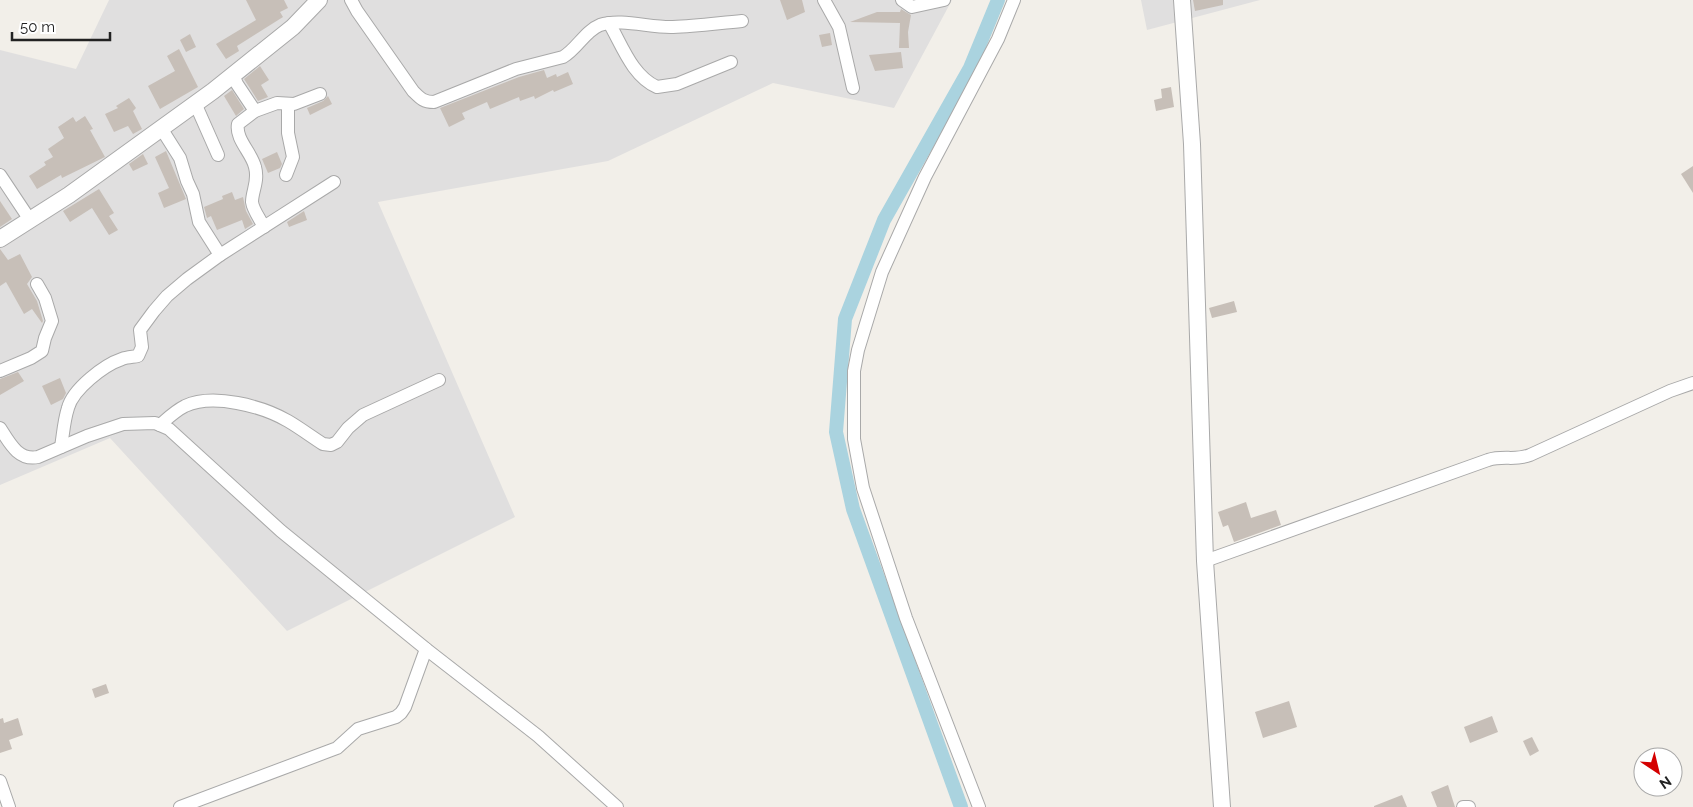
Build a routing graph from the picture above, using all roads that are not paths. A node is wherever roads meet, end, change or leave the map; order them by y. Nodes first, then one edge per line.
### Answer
1 (319, 0) edge
2 (351, 0) edge
3 (824, 0) edge
4 (902, 0) edge
5 (944, 0) edge
6 (1014, 0) edge
7 (1182, 0) edge
8 (742, 20) dead end
9 (609, 24) junction
10 (731, 62) dead end
11 (233, 75) junction
12 (853, 88) dead end
13 (320, 94) dead end
14 (195, 103) junction
15 (288, 104) junction
16 (255, 111) junction
17 (161, 128) junction
18 (218, 155) dead end
19 (286, 175) dead end
20 (0, 176) edge
21 (334, 182) dead end
22 (30, 220) junction
23 (264, 227) junction
24 (0, 239) edge
25 (220, 255) junction
26 (38, 284) dead end
27 (0, 371) edge
28 (439, 380) dead end
29 (1693, 383) edge
30 (160, 425) junction
31 (0, 428) edge
32 (61, 447) junction
33 (1205, 561) junction
34 (426, 650) junction
35 (0, 781) edge
36 (9, 807) edge
37 (180, 807) edge
38 (617, 807) edge
39 (979, 807) edge
40 (1222, 807) edge
41 (1462, 807) edge
42 (1470, 807) edge

1 - 11 street
2 - 9 street
3 - 12 street
4 - 5 street
6 - 39 street
7 - 33 street
8 - 9 street
9 - 10 street
11 - 14 street
11 - 16 street
13 - 15 street
14 - 17 street
14 - 18 street
15 - 16 street
15 - 19 street
16 - 23 street
17 - 22 street
17 - 25 street
20 - 22 street
21 - 23 street
22 - 24 street
23 - 25 street
25 - 32 street
26 - 27 street
28 - 30 street
29 - 33 street
30 - 32 street
30 - 34 street
31 - 32 street
33 - 40 street
34 - 37 street
34 - 38 street
35 - 36 street
41 - 42 street

